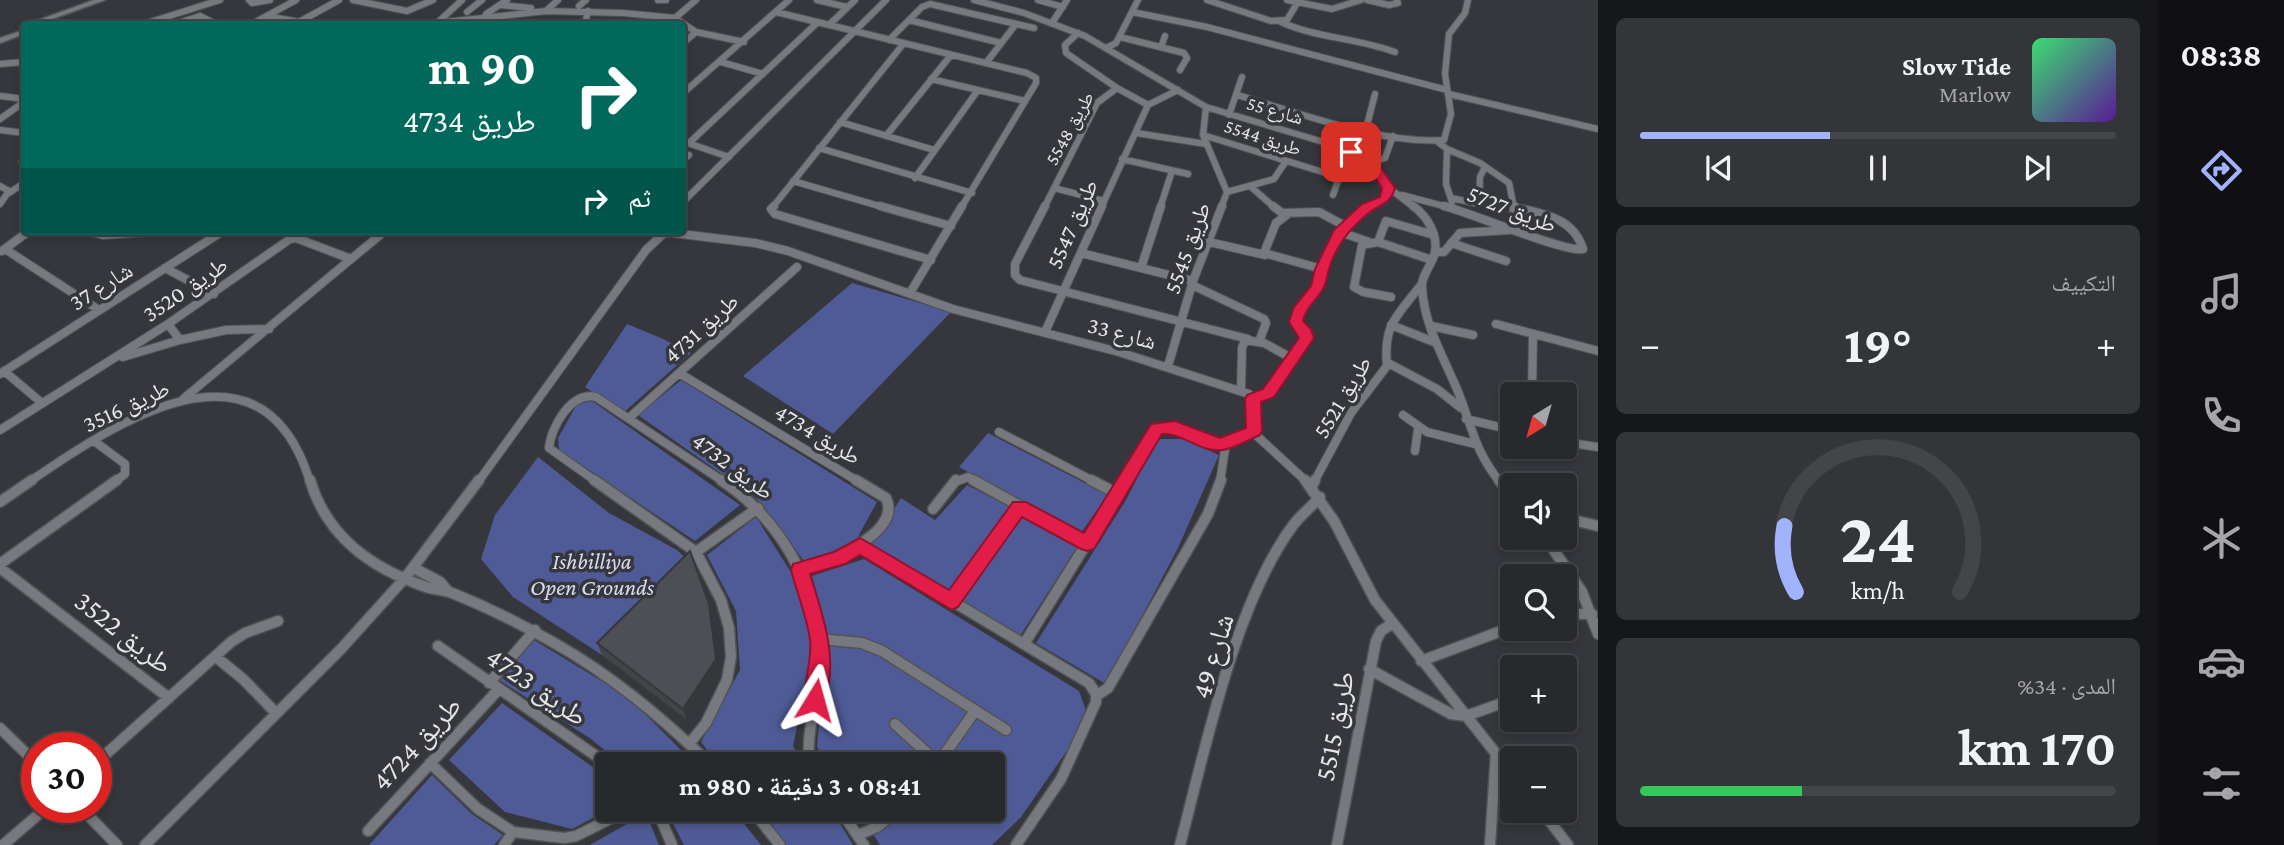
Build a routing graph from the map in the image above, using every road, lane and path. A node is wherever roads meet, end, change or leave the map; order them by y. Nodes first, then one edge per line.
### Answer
1 (101, 0) edge
2 (113, 0) edge
3 (219, 0) edge
4 (249, 0) edge
5 (270, 0) edge
6 (296, 0) edge
7 (339, 0) edge
8 (353, 0) edge
9 (431, 0) edge
10 (461, 0) edge
11 (481, 0) edge
12 (507, 0) edge
13 (558, 0) edge
14 (586, 0) edge
15 (658, 0) edge
16 (666, 0) edge
17 (696, 0) edge
18 (789, 0) edge
19 (817, 0) edge
20 (855, 0) edge
21 (886, 0) edge
22 (975, 0) edge
23 (1038, 0) edge
24 (1068, 0) edge
25 (1138, 0) edge
26 (1229, 0) edge
27 (1287, 0) edge
28 (1364, 0) edge
29 (1397, 0) edge
30 (1468, 0) edge
31 (368, 1) edge
32 (988, 1) edge
33 (1209, 1) edge
34 (1298, 1) edge
35 (500, 5) junction
36 (579, 5) dead end
37 (1063, 7) junction
38 (453, 8) junction
39 (531, 8) dead end
40 (847, 8) junction
41 (546, 11) junction
42 (589, 11) junction
43 (467, 12) dead end
44 (776, 12) junction
45 (1132, 12) junction
46 (267, 16) junction
47 (675, 18) junction
48 (484, 20) junction
49 (909, 20) junction
50 (41, 21) edge
51 (54, 21) edge
52 (153, 21) edge
53 (183, 21) edge
54 (208, 21) edge
55 (258, 21) edge
56 (294, 21) edge
57 (301, 21) edge
58 (439, 21) edge
59 (472, 21) edge
60 (586, 21) edge
61 (679, 21) edge
62 (818, 22) junction
63 (1281, 22) junction
64 (1052, 23) junction
65 (1016, 24) junction
66 (829, 25) junction
67 (686, 26) edge
68 (1034, 28) dead end
69 (21, 30) edge
70 (855, 31) junction
71 (695, 32) junction
72 (1078, 33) junction
73 (1165, 36) dead end
74 (1120, 37) junction
75 (2, 39) edge
76 (686, 40) edge
77 (890, 40) junction
78 (744, 41) junction
79 (904, 43) junction
80 (1001, 43) junction
81 (1108, 47) junction
82 (1161, 47) junction
83 (1395, 52) dead end
84 (951, 55) junction
85 (21, 61) edge
86 (0, 62) edge
87 (721, 62) junction
88 (986, 63) junction
89 (1180, 70) dead end
90 (764, 74) junction
91 (1242, 77) dead end
92 (931, 79) junction
93 (1117, 88) junction
94 (978, 90) junction
95 (686, 91) edge
96 (1180, 92) junction
97 (1448, 92) junction
98 (1237, 94) junction
99 (1375, 94) dead end
100 (0, 96) edge
101 (21, 100) edge
102 (1025, 101) junction
103 (21, 103) edge
104 (1149, 104) junction
105 (1206, 107) junction
106 (1229, 115) junction
107 (0, 119) edge
108 (840, 122) junction
109 (1366, 129) junction
110 (1598, 129) edge
111 (0, 130) edge
112 (21, 133) edge
113 (1136, 133) junction
114 (1203, 135) junction
115 (886, 136) junction
116 (1393, 136) junction
117 (686, 142) edge
118 (1438, 142) junction
119 (1206, 144) junction
120 (819, 148) junction
121 (1447, 149) junction
122 (934, 150) junction
123 (689, 155) dead end
124 (729, 157) junction
125 (686, 158) edge
126 (1122, 159) junction
127 (1286, 161) junction
128 (1370, 163) junction
129 (1485, 167) junction
130 (1172, 171) junction
131 (1188, 174) dead end
132 (915, 178) junction
133 (793, 181) junction
134 (21, 185) edge
135 (0, 186) edge
136 (1250, 186) junction
137 (1054, 188) junction
138 (1389, 188) junction
139 (972, 192) junction
140 (1227, 192) junction
141 (9, 193) junction
142 (1397, 194) junction
143 (1333, 195) dead end
144 (686, 199) edge
145 (1104, 201) junction
146 (1451, 202) junction
147 (0, 204) edge
148 (1514, 207) junction
149 (1288, 214) junction
150 (951, 226) junction
151 (1513, 227) junction
152 (1343, 229) junction
153 (23, 235) edge
154 (217, 235) edge
155 (380, 235) edge
156 (656, 235) edge
157 (686, 235) edge
158 (1434, 235) junction
159 (1209, 242) junction
160 (1374, 242) junction
161 (1451, 243) junction
162 (2, 250) edge
163 (1081, 253) junction
164 (1265, 255) junction
165 (1434, 256) junction
166 (351, 259) junction
167 (931, 260) junction
168 (1506, 261) dead end
169 (797, 267) dead end
170 (165, 268) junction
171 (1141, 268) junction
172 (1322, 269) junction
173 (1020, 280) joint
174 (1193, 283) junction
175 (1422, 285) junction
176 (1063, 292) junction
177 (910, 293) junction
178 (214, 294) junction
179 (1391, 297) dead end
180 (99, 310) junction
181 (1181, 322) junction
182 (168, 324) junction
183 (1496, 324) dead end
184 (1391, 325) junction
185 (1431, 326) junction
186 (269, 328) junction
187 (1045, 332) junction
188 (1533, 334) junction
189 (1473, 335) dead end
190 (1248, 339) junction
191 (180, 340) junction
192 (1259, 342) junction
193 (1434, 342) junction
194 (1595, 351) edge
195 (1293, 359) junction
196 (1598, 360) edge
197 (112, 361) junction
198 (1388, 363) junction
199 (1168, 366) junction
200 (2, 373) edge
201 (679, 373) junction
202 (1532, 382) edge
203 (1437, 389) junction
204 (1241, 390) junction
205 (1459, 394) junction
206 (1253, 399) junction
207 (179, 402) junction
208 (42, 403) junction
209 (1461, 409) junction
210 (1403, 415) dead end
211 (629, 418) junction
212 (1466, 419) junction
213 (1500, 427) edge
214 (1418, 429) junction
215 (0, 430) edge
216 (1254, 431) junction
217 (999, 432) dead end
218 (94, 441) junction
219 (1226, 443) junction
220 (1475, 444) junction
221 (1577, 444) edge
222 (1598, 447) edge
223 (1415, 451) dead end
224 (1500, 482) edge
225 (1312, 486) junction
226 (1118, 494) junction
227 (1320, 497) junction
228 (0, 502) edge
229 (1020, 507) junction
230 (758, 508) junction
231 (933, 509) dead end
232 (1577, 521) edge
233 (1598, 526) edge
234 (1087, 543) junction
235 (860, 546) junction
236 (1555, 550) edge
237 (696, 552) junction
238 (0, 566) edge
239 (414, 568) junction
240 (800, 570) junction
241 (405, 578) junction
242 (448, 591) junction
243 (952, 601) junction
244 (1577, 614) edge
245 (1592, 614) junction
246 (278, 621) dead end
247 (1393, 623) junction
248 (535, 631) junction
249 (1500, 632) edge
250 (1598, 634) edge
251 (820, 639) junction
252 (1024, 644) junction
253 (438, 646) dead end
254 (216, 657) junction
255 (1425, 666) junction
256 (1369, 669) junction
257 (494, 686) junction
258 (1096, 696) junction
259 (169, 698) junction
260 (1500, 704) edge
261 (975, 711) junction
262 (275, 713) junction
263 (1466, 716) junction
264 (895, 724) dead end
265 (0, 728) edge
266 (1006, 730) dead end
267 (690, 743) junction
268 (21, 748) edge
269 (112, 749) edge
270 (699, 752) edge
271 (808, 752) edge
272 (924, 752) edge
273 (946, 752) edge
274 (1496, 753) junction
275 (595, 755) edge
276 (1500, 758) edge
277 (430, 763) junction
278 (604, 822) edge
279 (662, 822) edge
280 (762, 822) edge
281 (848, 822) edge
282 (883, 822) edge
283 (28, 823) edge
284 (96, 823) edge
285 (1551, 823) edge
286 (368, 831) dead end
287 (513, 832) junction
288 (861, 840) edge
289 (3, 845) edge
290 (117, 845) edge
291 (145, 845) edge
292 (503, 845) edge
293 (672, 845) edge
294 (780, 845) edge
295 (1016, 845) edge
296 (1180, 845) edge
297 (1337, 845) edge
298 (1490, 845) edge
299 (1568, 845) edge

1 - 50 main road
2 - 51 main road
3 - 52 street
4 - 5 street
6 - 46 street
7 - 57 street
8 - 31 street
9 - 31 street
9 - 38 street
10 - 38 street
11 - 43 street
12 - 35 street
13 - 41 street
14 - 36 street
15 - 16 street
17 - 47 street
18 - 44 street
19 - 40 street
20 - 40 street
21 - 70 street
22 - 32 street, شارع 55
23 - 37 street
24 - 37 street
25 - 45 street
26 - 33 street
27 - 34 street
28 - 29 street
28 - 34 street
30 - 97 street
32 - 64 street, شارع 55
33 - 63 street
34 - 63 street
35 - 39 street
35 - 48 street
37 - 64 street
38 - 58 street
40 - 66 street
41 - 42 street
41 - 48 street
42 - 47 street
42 - 60 street
44 - 62 street
44 - 78 street
45 - 74 street
45 - 97 street
46 - 55 street
46 - 56 street
47 - 61 street
48 - 59 street
49 - 65 street
49 - 77 street
49 - 80 street
53 - 54 street
62 - 66 street
62 - 90 street
63 - 83 street
64 - 72 street, شارع 55
65 - 68 street
65 - 80 street
66 - 70 street
67 - 71 street
69 - 75 main road
70 - 77 street
70 - 124 street
71 - 76 street
71 - 78 street
72 - 81 street, شارع 55
72 - 93 street
73 - 82 street
74 - 81 street
74 - 82 street
77 - 79 street
78 - 87 street
79 - 84 street
79 - 108 street
80 - 88 street
81 - 96 street, شارع 55
82 - 89 street
84 - 88 street
84 - 92 street
85 - 86 street
87 - 90 street
87 - 95 street
88 - 102 street
90 - 117 street
91 - 98 street
92 - 94 street
92 - 115 street
93 - 104 street
93 - 137 street, طريق 5548
94 - 102 street
94 - 122 street
96 - 104 street
96 - 105 street, شارع 55
97 - 110 street
97 - 118 street
98 - 106 street
98 - 109 street
99 - 109 street
100 - 101 street
102 - 139 street
103 - 107 street
104 - 113 street, طريق 5547
105 - 106 street, شارع 55
105 - 114 street, طريق 5545
106 - 128 street, شارع 55
108 - 115 street
108 - 120 street
109 - 116 street
111 - 112 street
113 - 119 street
113 - 126 street, طريق 5547
114 - 119 street, طريق 5545
114 - 127 street, طريق 5544
115 - 122 street
116 - 118 street
116 - 128 street
117 - 124 street
118 - 121 street
119 - 140 street, طريق 5545
120 - 132 street
120 - 133 street
121 - 129 street
121 - 146 street
122 - 132 street
123 - 125 street
124 - 144 street
126 - 130 street
126 - 145 street, طريق 5547
127 - 136 street
127 - 143 street, طريق 5544
128 - 138 street, شارع 55
129 - 146 street
129 - 148 street
130 - 131 street
130 - 171 street
132 - 139 street
133 - 150 street
133 - 167 street
134 - 141 street
135 - 141 street
136 - 140 street
136 - 149 street
137 - 145 street, طريق 5548
137 - 173 street, طريق 5548
138 - 142 street, شارع 55
138 - 152 street
139 - 150 street
140 - 159 street, طريق 5545
141 - 147 street
142 - 146 street, طريق 5727
142 - 158 street, شارع 55
145 - 163 street, طريق 5547
146 - 151 street, طريق 5727
148 - 151 street
148 - 151 street, طريق 5727
149 - 152 street
149 - 164 street
150 - 167 street
151 - 161 street
152 - 160 street
152 - 172 street
153 - 162 street
154 - 170 street, شارع 37
155 - 166 street
156 - 239 street
157 - 177 street, شارع 33
158 - 160 street
158 - 165 street
159 - 164 street
159 - 174 street, طريق 5545
160 - 165 street
160 - 179 street
161 - 165 street
161 - 168 street
162 - 180 street
163 - 171 street
163 - 176 street, طريق 5547
164 - 172 street
165 - 175 street
166 - 178 street, طريق 3520
166 - 186 street
167 - 177 street
169 - 201 street, طريق 4731
170 - 178 street
170 - 180 street, شارع 37
171 - 174 street
172 - 195 street
173 - 176 street, طريق 5545
174 - 181 street, طريق 5545
174 - 192 street
175 - 184 street
175 - 185 street
176 - 181 street, طريق 5545
176 - 187 street, طريق 5547
177 - 187 street, شارع 33
178 - 182 street, طريق 3520
180 - 200 street, شارع 37
181 - 190 street, طريق 5545
181 - 199 street, طريق 5545
182 - 191 street
182 - 197 street, طريق 3520
183 - 188 street
184 - 193 street
184 - 198 street, طريق 5521
185 - 189 street
185 - 193 street
186 - 191 street, طريق 3520
186 - 207 street
187 - 199 street, شارع 33
188 - 194 street
188 - 202 street
190 - 192 street, طريق 5545
190 - 204 street
191 - 197 street, طريق 3520
192 - 195 street, طريق 5545
193 - 205 street
194 - 196 street
195 - 206 street
197 - 208 street, طريق 3520
198 - 203 street
198 - 225 street, طريق 5521
199 - 204 street, شارع 33
200 - 208 street
201 - 211 street, طريق 4731
201 - 235 street, طريق 4734
203 - 205 street
203 - 209 street
204 - 206 street, شارع 33
205 - 209 street
206 - 216 street
207 - 218 street, طريق 3516
207 - 241 street, طريق 3516
208 - 215 street, طريق 3520
209 - 212 street
210 - 214 street
211 - 230 street, طريق 4732
211 - 237 street, طريق 4732
212 - 213 street
212 - 220 street
214 - 220 street
214 - 223 street
216 - 219 street
216 - 225 street
217 - 226 street
218 - 228 street, طريق 3516
218 - 238 street
219 - 226 street
219 - 258 street
220 - 224 street
221 - 222 street
225 - 227 street
226 - 234 street
227 - 247 street
227 - 296 street, شارع 49
229 - 231 street
229 - 234 street
229 - 243 street
230 - 237 street
230 - 240 street, طريق 4732
232 - 233 street
234 - 252 street
235 - 240 street, طريق 4734
235 - 243 street
236 - 245 street
237 - 267 street
238 - 259 street, طريق 3522
239 - 241 street
239 - 242 street
240 - 251 street, طريق 4732
241 - 242 street, طريق 3516
241 - 262 street
242 - 248 street
243 - 252 street
244 - 245 street
245 - 250 street
246 - 254 street, طريق 3522
247 - 255 street
247 - 256 street, طريق 5515
248 - 257 street, طريق 4724
248 - 267 street
249 - 255 street
251 - 261 street
251 - 271 street, طريق 4732
252 - 258 street
253 - 257 street, طريق 4723
254 - 259 street, طريق 3522
254 - 262 street
255 - 263 street
256 - 263 street
256 - 297 street, طريق 5515
257 - 275 street, طريق 4723
257 - 277 street, طريق 4724
258 - 295 street
259 - 269 street
260 - 263 street
261 - 266 street
261 - 273 street
262 - 291 street
263 - 274 street
264 - 272 street
265 - 268 street
267 - 270 street
274 - 276 street
274 - 298 street
277 - 286 street, طريق 4724
277 - 287 street
278 - 287 street
279 - 293 street
280 - 294 street
281 - 288 street
282 - 288 street
283 - 289 street
284 - 290 street
285 - 299 street
287 - 292 street

